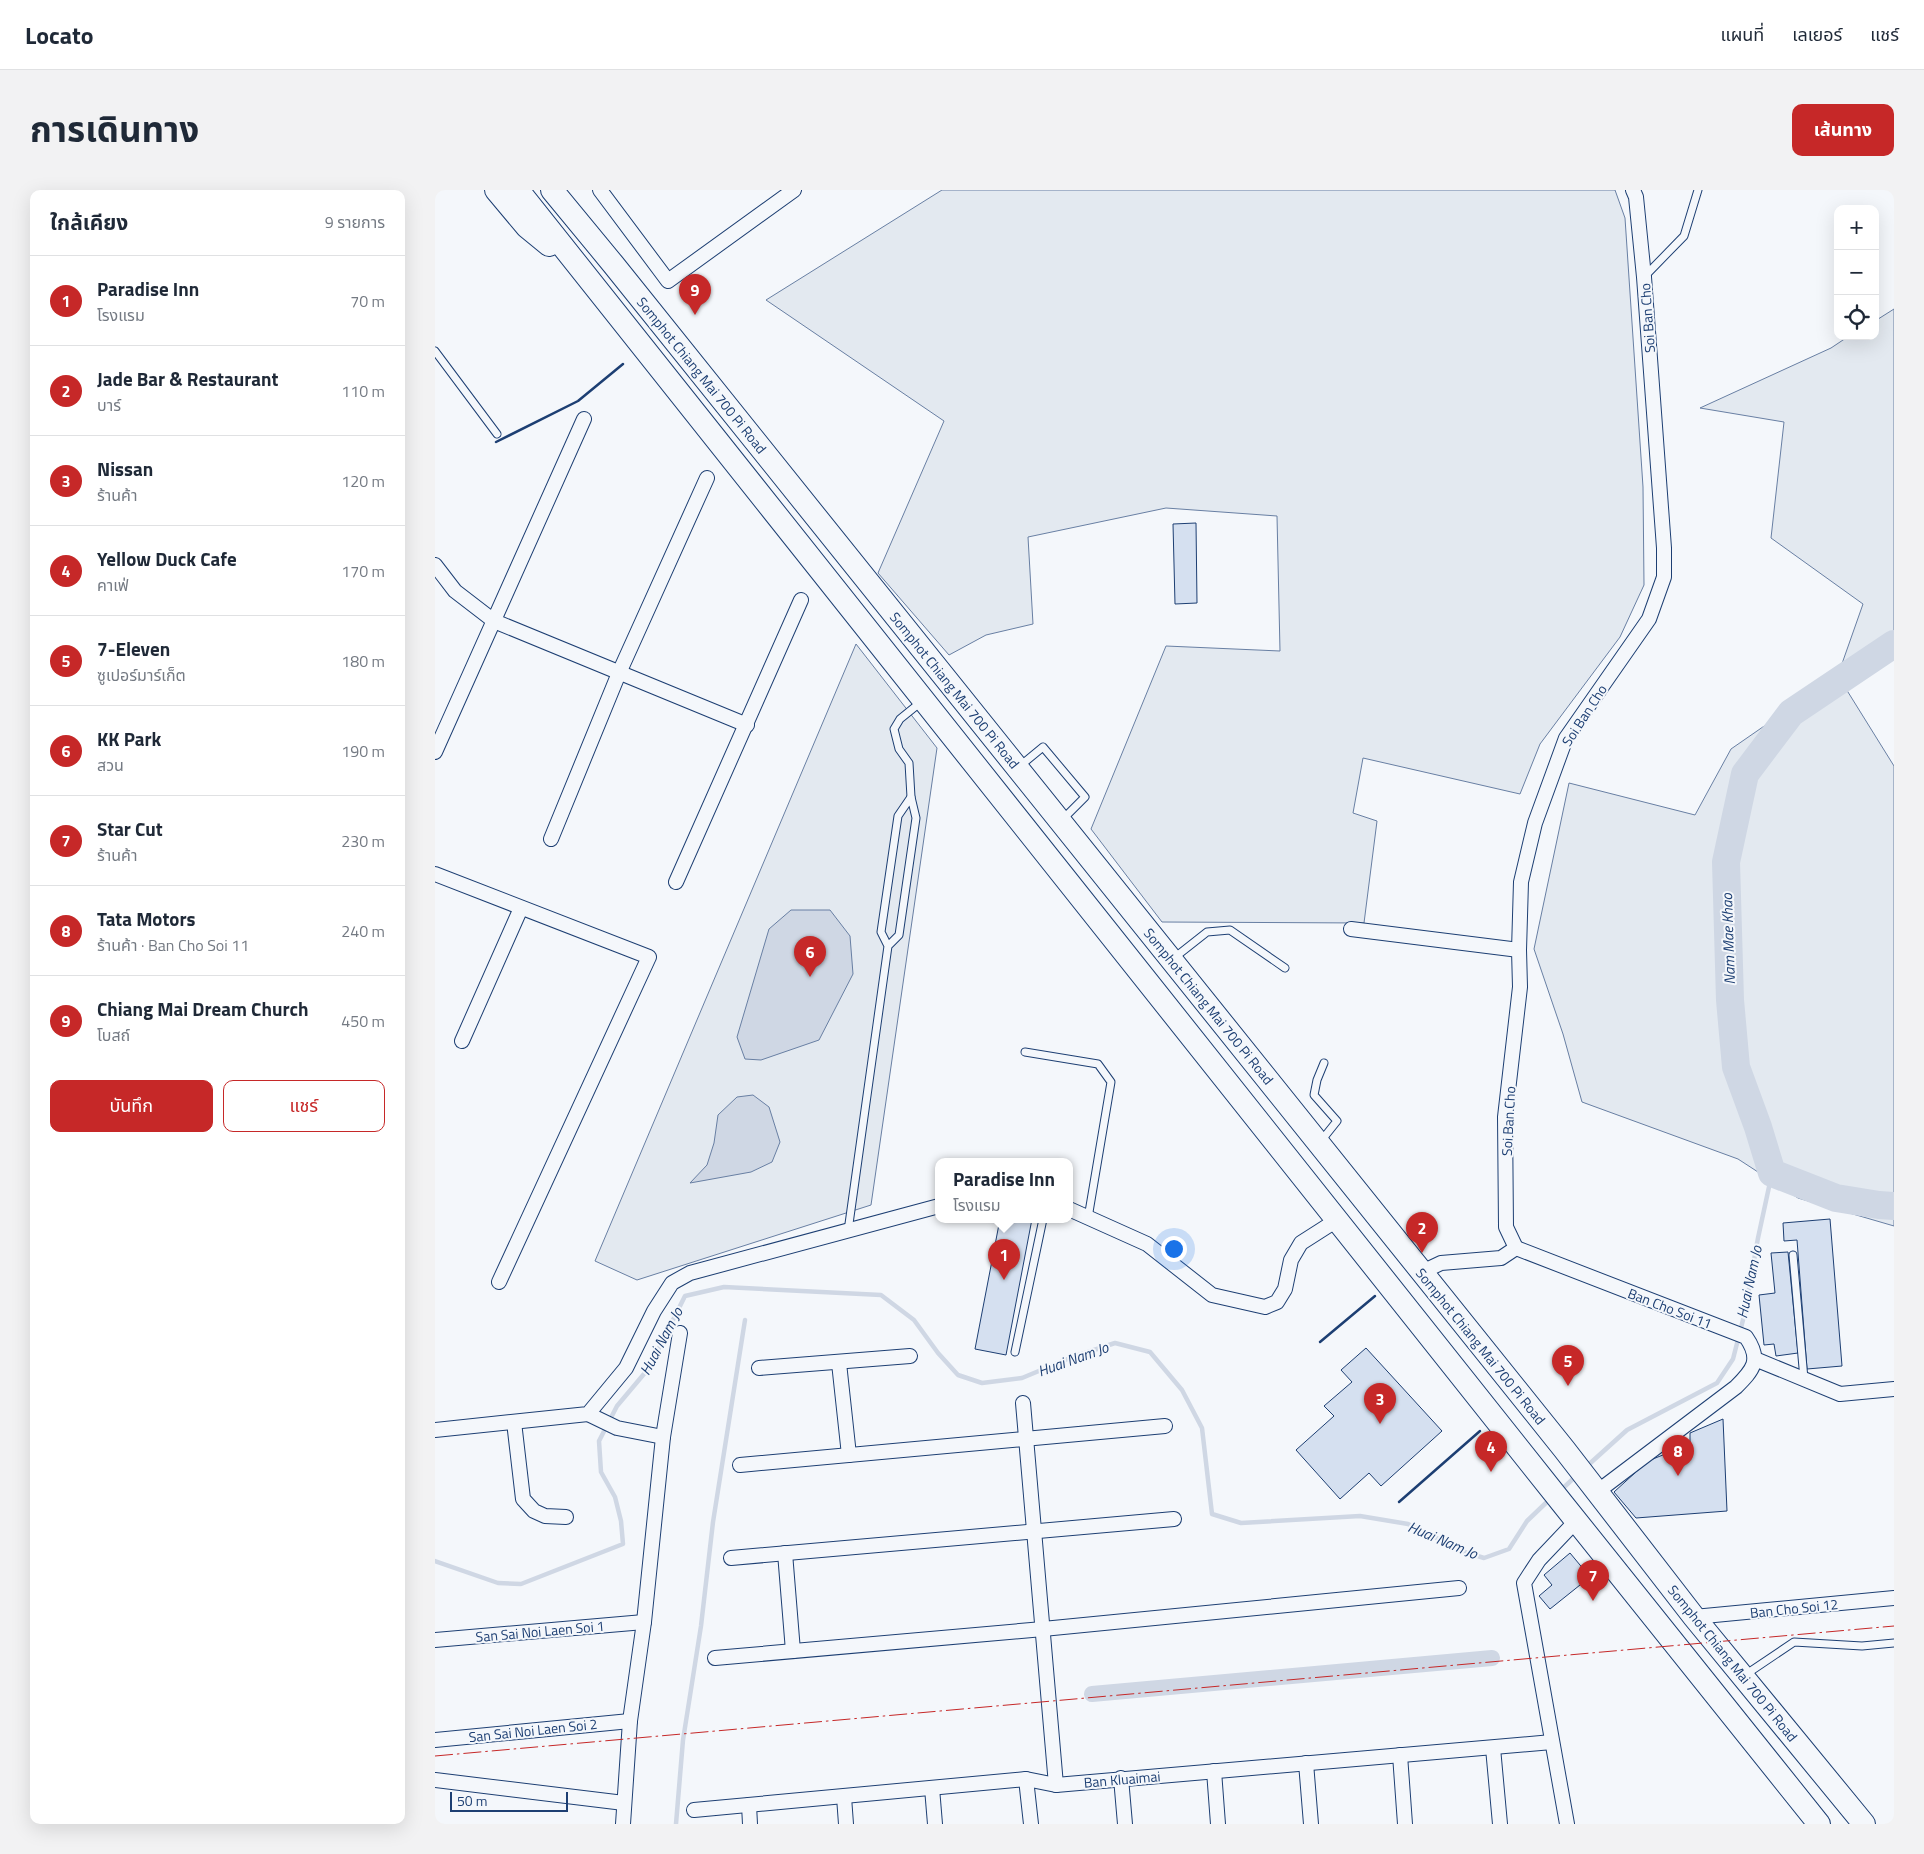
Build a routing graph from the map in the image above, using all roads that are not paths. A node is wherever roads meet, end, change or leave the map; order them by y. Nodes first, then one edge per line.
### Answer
1 (496, 190) edge
2 (518, 190) edge
3 (552, 190) edge
4 (569, 190) edge
5 (600, 190) edge
6 (794, 190) edge
7 (1633, 190) edge
8 (1697, 190) edge
9 (613, 264) junction
10 (1644, 276) junction
11 (593, 284) junction
12 (435, 351) edge
13 (584, 419) dead end
14 (497, 434) dead end
15 (707, 478) dead end
16 (435, 565) edge
17 (801, 600) dead end
18 (493, 621) junction
19 (619, 673) junction
20 (923, 700) junction
21 (747, 725) junction
22 (435, 752) edge
23 (1017, 768) junction
24 (911, 797) junction
25 (1060, 821) junction
26 (551, 839) dead end
27 (435, 874) edge
28 (676, 882) dead end
29 (521, 908) junction
30 (1351, 929) dead end
31 (888, 946) junction
32 (1519, 950) junction
33 (1172, 960) junction
34 (1285, 968) dead end
35 (462, 1041) dead end
36 (1025, 1052) dead end
37 (1324, 1063) dead end
38 (1319, 1143) junction
39 (935, 1207) edge
40 (1073, 1211) edge
41 (1088, 1218) junction
42 (1337, 1220) junction
43 (1042, 1223) edge
44 (848, 1231) junction
45 (1516, 1248) junction
46 (1793, 1255) dead end
47 (1422, 1272) junction
48 (499, 1282) dead end
49 (680, 1333) dead end
50 (1015, 1352) dead end
51 (910, 1356) dead end
52 (1755, 1359) junction
53 (839, 1363) junction
54 (759, 1368) dead end
55 (1804, 1380) junction
56 (1894, 1389) edge
57 (1023, 1403) dead end
58 (594, 1417) junction
59 (514, 1422) junction
60 (1165, 1426) dead end
61 (435, 1430) edge
62 (663, 1437) junction
63 (1027, 1439) junction
64 (849, 1455) junction
65 (740, 1465) dead end
66 (1594, 1488) junction
67 (567, 1518) dead end
68 (1174, 1519) dead end
69 (1576, 1521) junction
70 (1034, 1531) junction
71 (785, 1553) junction
72 (731, 1558) dead end
73 (1459, 1588) dead end
74 (1894, 1598) edge
75 (1694, 1617) junction
76 (644, 1622) junction
77 (1043, 1629) junction
78 (435, 1640) edge
79 (1894, 1643) edge
80 (793, 1651) junction
81 (715, 1658) dead end
82 (1744, 1676) junction
83 (630, 1721) junction
84 (435, 1740) edge
85 (1552, 1742) junction
86 (1493, 1748) junction
87 (1400, 1756) junction
88 (1306, 1763) junction
89 (1214, 1771) junction
90 (1121, 1778) junction
91 (1026, 1779) junction
92 (435, 1780) edge
93 (1056, 1785) junction
94 (932, 1788) junction
95 (844, 1797) junction
96 (624, 1803) junction
97 (749, 1805) junction
98 (694, 1810) dead end
99 (623, 1824) edge
100 (750, 1824) edge
101 (846, 1824) edge
102 (935, 1824) edge
103 (1031, 1824) edge
104 (1125, 1824) edge
105 (1218, 1824) edge
106 (1311, 1824) edge
107 (1405, 1824) edge
108 (1499, 1824) edge
109 (1567, 1824) edge
110 (1819, 1824) edge
111 (1864, 1824) edge

1 - 11 main road
2 - 11 main road, Somphot Chiang Mai 700 Pi Road
3 - 9 main road, Somphot Chiang Mai 700 Pi Road
4 - 9 main road
5 - 6 street
7 - 10 street, Soi Ban Cho
8 - 10 lane
9 - 23 main road, Somphot Chiang Mai 700 Pi Road
10 - 32 street, Soi Ban Cho
11 - 20 main road, Somphot Chiang Mai 700 Pi Road
12 - 14 lane
13 - 18 street
15 - 19 street
16 - 18 street
17 - 21 street
18 - 19 street
18 - 22 street
19 - 21 street
19 - 26 street
20 - 24 lane
20 - 42 main road, Somphot Chiang Mai 700 Pi Road
21 - 28 street
23 - 25 main road, Somphot Chiang Mai 700 Pi Road
23 - 25 lane
24 - 31 lane
24 - 31 lane
25 - 33 main road, Somphot Chiang Mai 700 Pi Road
27 - 29 street
29 - 35 street
29 - 48 street
30 - 32 street
31 - 44 lane
32 - 45 street, Soi Ban Cho
33 - 34 lane
33 - 38 main road, Somphot Chiang Mai 700 Pi Road
36 - 41 lane
37 - 38 lane
38 - 47 main road, Somphot Chiang Mai 700 Pi Road
39 - 44 street
40 - 41 street
41 - 42 street
42 - 69 main road, Somphot Chiang Mai 700 Pi Road
43 - 50 lane
44 - 58 street
45 - 47 street
45 - 52 street, Ban Cho Soi 11
46 - 55 lane
47 - 66 main road, Somphot Chiang Mai 700 Pi Road
49 - 62 street
51 - 53 street
52 - 55 street
52 - 66 street
53 - 54 street
53 - 64 street
55 - 56 street
57 - 63 street
58 - 59 street
58 - 62 street
59 - 61 street
59 - 67 street
60 - 63 street
62 - 76 street
63 - 64 street
63 - 70 street
64 - 65 street
66 - 75 main road, Somphot Chiang Mai 700 Pi Road
68 - 70 street
69 - 85 street
69 - 110 main road, Somphot Chiang Mai 700 Pi Road
70 - 71 street
70 - 77 street
71 - 72 street
71 - 80 street
73 - 77 street
74 - 75 street, Ban Cho Soi 12
75 - 82 main road, Somphot Chiang Mai 700 Pi Road
76 - 78 street, San Sai Noi Laen Soi 1
76 - 83 street
77 - 80 street
77 - 93 street
79 - 82 lane
80 - 81 street
82 - 111 main road, Somphot Chiang Mai 700 Pi Road
83 - 84 street, San Sai Noi Laen Soi 2
83 - 96 street
85 - 86 street, Ban Kluaimai
85 - 109 street
86 - 87 street, Ban Kluaimai
86 - 108 street
87 - 88 street, Ban Kluaimai
87 - 107 street
88 - 89 street, Ban Kluaimai
88 - 106 street
89 - 90 street, Ban Kluaimai
89 - 105 street
90 - 93 street, Ban Kluaimai
90 - 104 street
91 - 93 street, Ban Kluaimai
91 - 94 street, Ban Kluaimai
91 - 103 street
92 - 96 street
94 - 95 street, Ban Kluaimai
94 - 102 street
95 - 97 street, Ban Kluaimai
95 - 101 street
96 - 99 street
97 - 98 street, Ban Kluaimai
97 - 100 street

